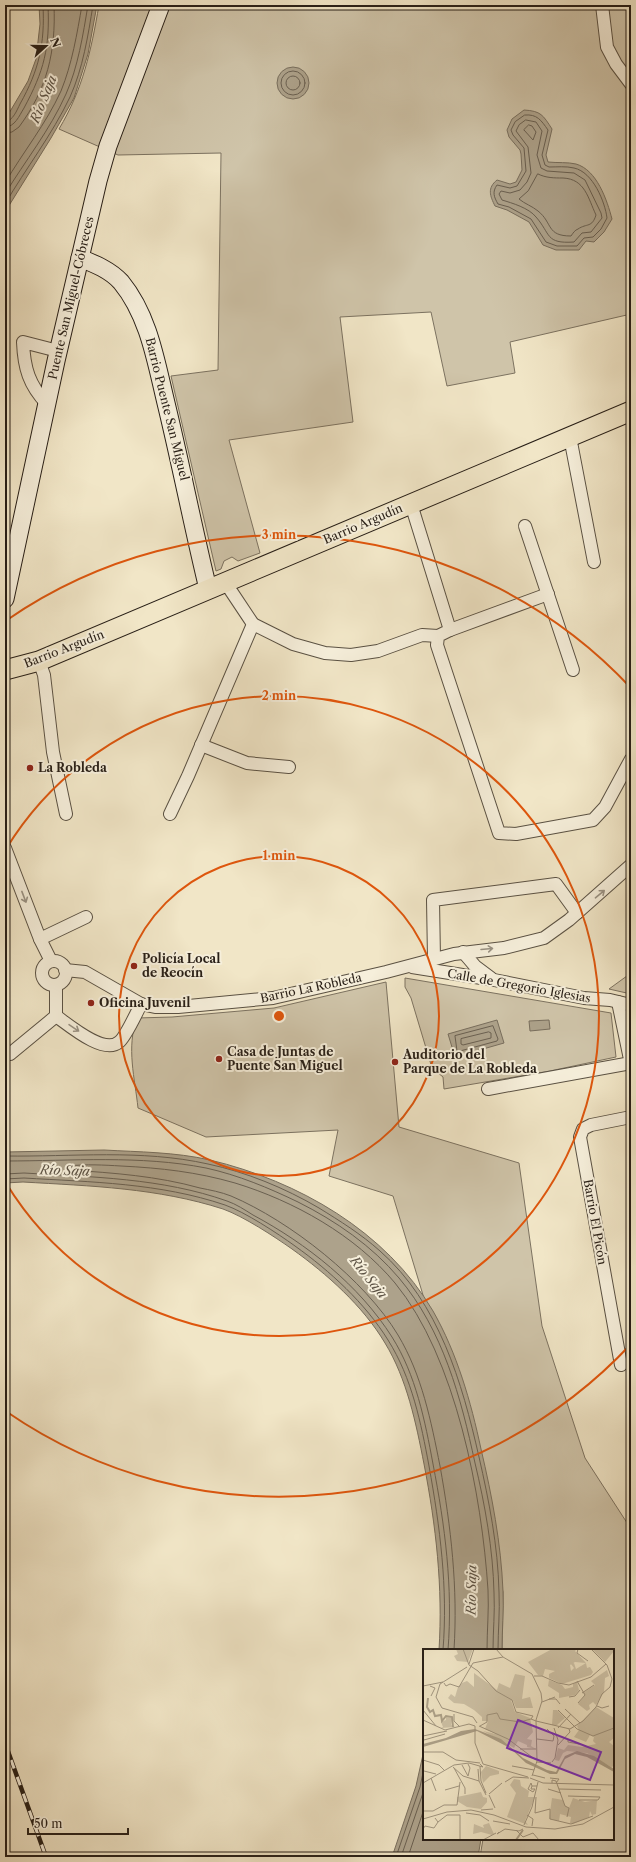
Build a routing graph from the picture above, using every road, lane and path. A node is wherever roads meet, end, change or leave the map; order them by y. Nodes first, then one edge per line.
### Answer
1 (161, 5) edge
2 (602, 5) edge
3 (631, 84) edge
4 (80, 258) junction
5 (58, 351) junction
6 (47, 404) junction
7 (631, 411) edge
8 (570, 437) junction
9 (411, 504) junction
10 (525, 526) dead end
11 (594, 562) dead end
12 (225, 582) junction
13 (208, 589) junction
14 (548, 594) junction
15 (5, 599) edge
16 (253, 624) junction
17 (450, 630) junction
18 (438, 636) junction
19 (39, 661) junction
20 (6, 667) edge
21 (573, 670) dead end
22 (201, 745) junction
23 (631, 759) edge
24 (290, 767) dead end
25 (66, 814) dead end
26 (170, 814) dead end
27 (5, 848) edge
28 (631, 865) edge
29 (577, 913) junction
30 (86, 917) dead end
31 (40, 939) junction
32 (463, 952) junction
33 (434, 959) junction
34 (51, 961) junction
35 (408, 967) junction
36 (65, 970) junction
37 (494, 980) junction
38 (56, 984) junction
39 (618, 1002) junction
40 (141, 1004) junction
41 (631, 1005) edge
42 (56, 1016) junction
43 (10, 1054) dead end
44 (631, 1063) edge
45 (488, 1088) dead end
46 (631, 1117) edge
47 (621, 1365) dead end

1 - 4 street, Puente San Miguel-Cóbreces
2 - 3 street
4 - 5 street, Puente San Miguel-Cóbreces
4 - 13 street, Barrio Puente San Miguel
5 - 6 street, Puente San Miguel-Cóbreces
5 - 6 street
6 - 15 street, Puente San Miguel-Cóbreces
7 - 8 main road, Barrio Argudín
8 - 9 main road, Barrio Argudín
8 - 11 street
9 - 12 main road, Barrio Argudín
9 - 17 street
10 - 14 street
12 - 13 main road, Barrio Argudín
12 - 16 street
13 - 19 main road, Barrio Argudín
14 - 17 street
14 - 21 street
16 - 18 street
16 - 22 street
17 - 18 street
18 - 23 street
19 - 20 main road, Barrio Argudín
19 - 25 street
22 - 24 street
22 - 26 street
27 -> 31 street
29 -> 28 street, Barrio La Robleda
32 -> 29 street, Barrio La Robleda
29 - 33 street
30 - 31 street
31 - 34 street
32 - 33 street, Barrio La Robleda
32 - 37 street
33 - 35 street, Barrio La Robleda
34 - 36 street, Barrio La Robleda
34 - 38 street
35 - 37 street, Calle de Gregorio Iglesias
35 - 40 street, Barrio La Robleda
36 - 38 street
36 - 40 street, Barrio La Robleda
37 - 39 street, Calle de Gregorio Iglesias
38 - 42 street
39 - 41 street, Calle de Gregorio Iglesias
39 - 44 street
42 -> 40 street
42 - 43 street
44 - 45 street
46 - 47 street, Barrio El Picón

